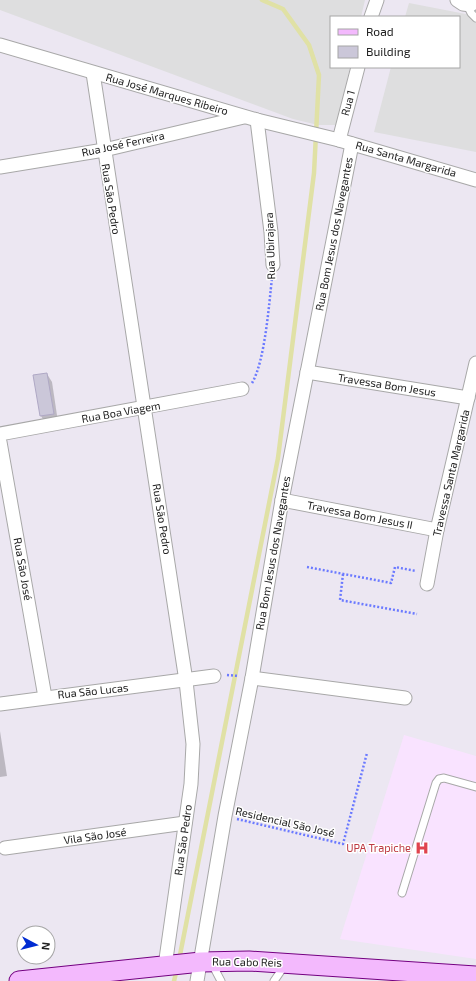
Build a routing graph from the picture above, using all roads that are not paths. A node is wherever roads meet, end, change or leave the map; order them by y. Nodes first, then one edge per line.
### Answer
1 (377, 0) edge
2 (467, 2) edge
3 (371, 16) edge
4 (476, 18) edge
5 (0, 45) edge
6 (358, 68) edge
7 (93, 73) junction
8 (251, 118) junction
9 (337, 140) junction
10 (352, 144) junction
11 (104, 150) junction
12 (0, 167) edge
13 (476, 180) edge
14 (273, 265) road end
15 (476, 363) edge
16 (307, 372) junction
17 (242, 389) road end
18 (468, 398) junction
19 (145, 408) junction
20 (0, 434) edge
21 (0, 442) edge
22 (282, 500) junction
23 (438, 530) junction
24 (428, 578) road end
25 (218, 675) road end
26 (246, 677) junction
27 (186, 681) junction
28 (45, 697) junction
29 (405, 698) dead end
30 (0, 704) edge
31 (476, 786) edge
32 (185, 823) junction
33 (5, 848) dead end
34 (402, 893) dead end
35 (203, 962) junction
36 (286, 963) junction
37 (167, 966) junction
38 (476, 976) edge
39 (19, 981) edge
40 (197, 981) edge
41 (222, 981) edge
42 (274, 981) edge

1 - 3 street
2 - 4 lane
5 - 7 street, Rua José Marques Ribeiro
6 - 9 street, Rua 1
7 - 8 street, Rua José Marques Ribeiro
7 - 11 street, Rua São Pedro
8 - 9 street, Rua José Marques Ribeiro
8 - 11 street, Rua José Ferreira
8 - 14 street, Rua Ubirajara
9 - 10 street, Rua Santa Margarida
10 - 13 street, Rua Santa Margarida
10 - 16 street, Rua Bom Jesus dos Navegantes
11 - 12 street, Rua José Ferreira
11 - 19 street, Rua São Pedro
15 - 18 street, Travessa Santa Margarida
16 - 18 street, Travessa Bom Jesus
16 - 22 street, Rua Bom Jesus dos Navegantes
17 - 19 street, Rua Boa Viagem
18 - 23 street, Travessa Santa Margarida
19 - 20 street, Rua Boa Viagem
19 - 27 street, Rua São Pedro
21 - 28 street, Rua São José
22 - 23 street, Travessa Bom Jesus II
22 - 26 street, Rua Bom Jesus dos Navegantes
23 - 24 street, Travessa Santa Margarida
25 - 27 street, Rua São Lucas
26 - 29 street
26 - 35 street, Rua Bom Jesus dos Navegantes
27 - 28 street, Rua São Lucas
27 - 32 street, Rua São Pedro
28 - 30 street, Rua São Lucas
31 - 34 lane
32 - 33 street, Vila São José
32 - 37 street, Rua São Pedro
35 - 36 main road, Rua Cabo Reis
35 - 37 main road, Rua Cabo Reis
35 - 40 street, Rua Bom Jesus dos Navegantes
35 - 41 lane
36 - 38 main road, Rua Cabo Reis
36 - 42 lane
37 - 39 main road, Rua Cabo Reis

